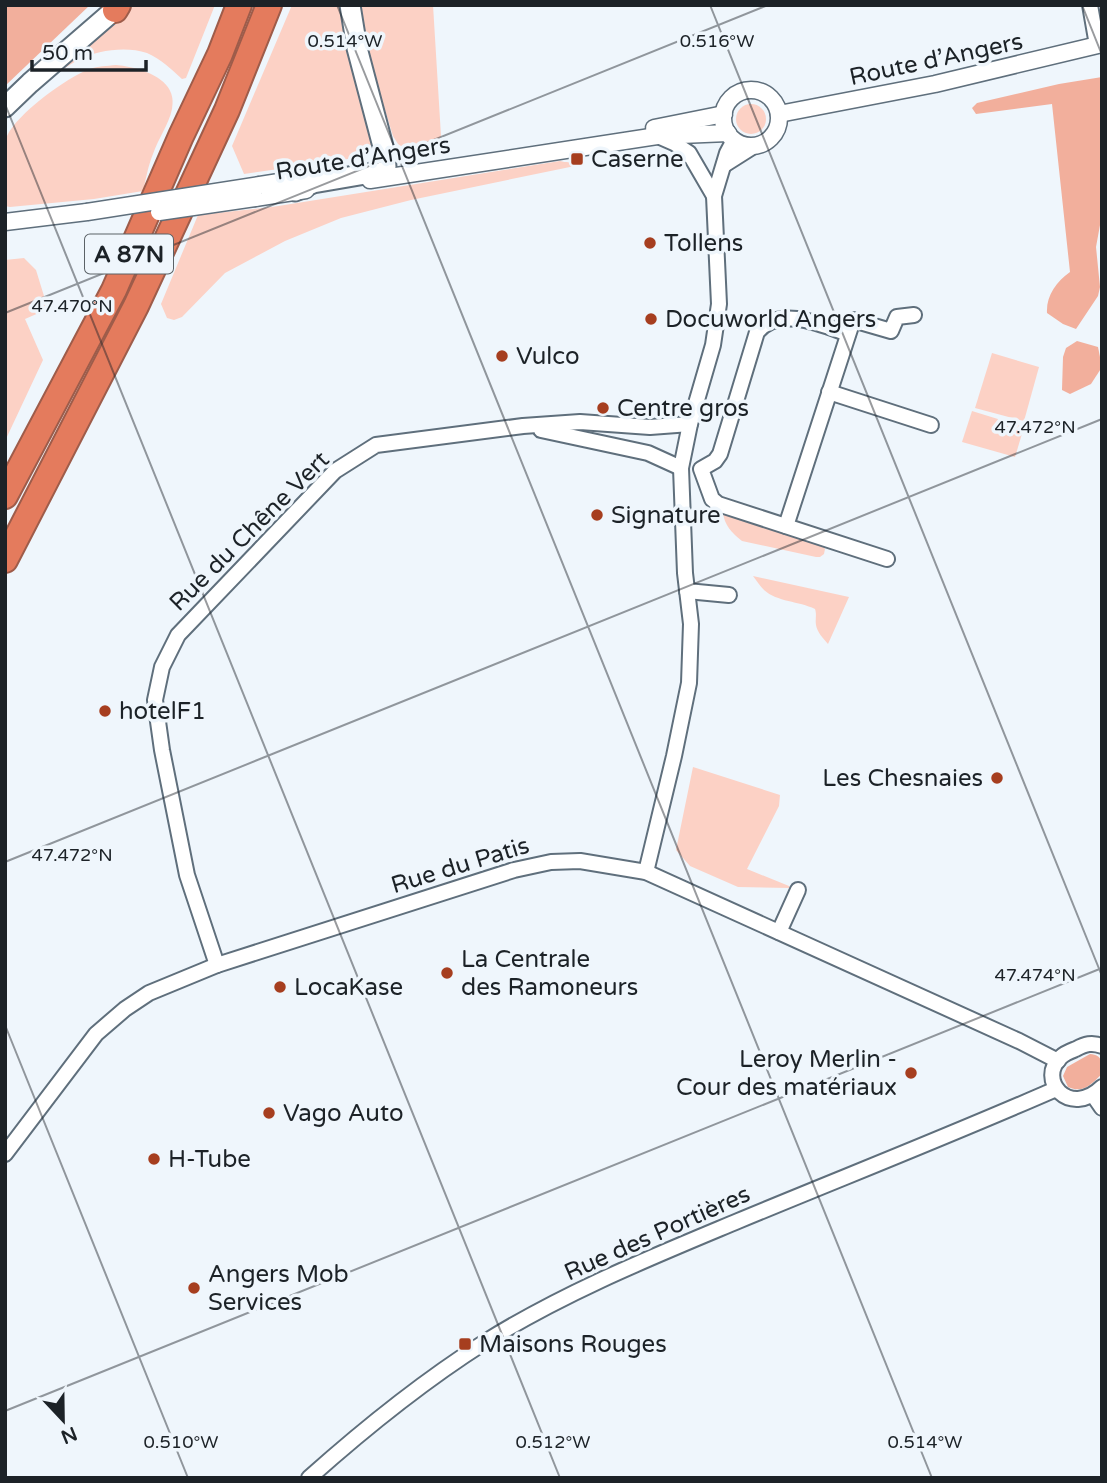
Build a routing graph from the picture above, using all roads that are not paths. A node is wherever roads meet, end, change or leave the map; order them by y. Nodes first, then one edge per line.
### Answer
1 (239, 5) edge
2 (269, 5) edge
3 (350, 5) edge
4 (1090, 5) edge
5 (118, 7) edge
6 (1099, 45) edge
7 (5, 107) edge
8 (724, 114) junction
9 (779, 114) junction
10 (657, 136) junction
11 (731, 137) junction
12 (754, 146) junction
13 (510, 153) junction
14 (482, 158) junction
15 (724, 164) junction
16 (386, 167) junction
17 (257, 191) junction
18 (295, 191) junction
19 (714, 196) junction
20 (85, 217) junction
21 (5, 222) edge
22 (5, 233) edge
23 (914, 315) dead end
24 (848, 334) junction
25 (830, 392) junction
26 (690, 424) junction
27 (931, 425) dead end
28 (523, 426) junction
29 (681, 468) junction
30 (5, 496) edge
31 (786, 526) junction
32 (887, 559) dead end
33 (6, 562) edge
34 (687, 591) junction
35 (729, 595) dead end
36 (646, 872) junction
37 (798, 890) dead end
38 (779, 932) junction
39 (218, 965) junction
40 (1101, 1043) edge
41 (1058, 1061) junction
42 (1056, 1089) junction
43 (1098, 1091) edge
44 (1102, 1108) edge
45 (5, 1154) edge
46 (309, 1478) edge

1 - 30 highway, A 87N
2 - 33 highway, A 87N
3 - 16 main road
4 - 6 street
5 - 7 main road
6 - 9 street, Route d’Angers
8 - 9 street
8 - 11 street
8 - 13 street, Route d’Angers
9 - 12 street
10 - 11 street, Route d’Angers
10 - 13 street, Route d’Angers
10 - 19 street
11 - 12 street
11 - 15 street
12 - 15 street
13 - 14 street, Route d’Angers
14 - 16 street, Route d’Angers
14 - 18 street, Route d’Angers
15 - 19 street
16 - 17 street, Route d’Angers
16 - 18 main road
17 - 18 street, Route d’Angers
17 - 20 street, Route d’Angers, bridge
19 - 26 street
20 - 21 street, Route d’Angers
20 - 22 street, Route d’Angers
23 - 24 street
24 - 25 street
24 - 31 street
25 - 27 street
25 - 31 street
26 - 28 street, Rue du Chêne Vert
26 - 29 street
28 - 29 street
28 - 39 street, Rue du Chêne Vert
29 - 34 street
31 - 32 street
34 - 35 street
34 - 36 street
36 - 38 street, Rue du Patis
36 - 39 street, Rue du Patis
37 - 38 street
38 - 41 street, Rue du Patis
39 - 45 street, Rue du Patis
40 - 41 street
41 - 42 street
42 - 43 street
42 - 46 street, Rue des Portières
43 - 44 street

